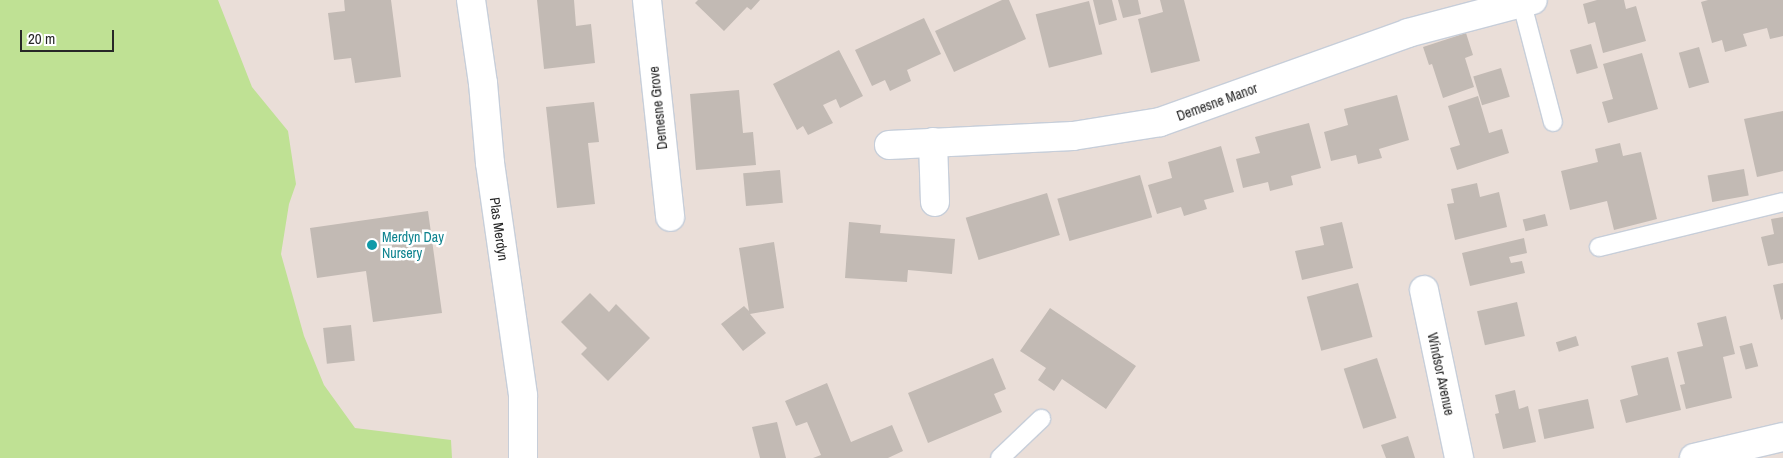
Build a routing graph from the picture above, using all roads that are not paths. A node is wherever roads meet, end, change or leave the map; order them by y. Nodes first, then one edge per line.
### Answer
1 (471, 0) edge
2 (647, 0) edge
3 (1528, 2) edge
4 (1553, 122) dead end
5 (933, 142) junction
6 (889, 145) dead end
7 (935, 202) dead end
8 (1783, 202) edge
9 (670, 217) dead end
10 (1599, 247) dead end
11 (1424, 290) dead end
12 (1041, 419) dead end
13 (1783, 438) edge
14 (523, 458) edge
15 (1000, 458) edge
16 (1459, 458) edge
17 (1694, 458) edge

1 - 14 street, Plas Merdyn
2 - 9 street, Demesne Grove
3 - 4 lane
3 - 5 street, Demesne Manor
5 - 6 street, Demesne Manor
5 - 7 street
8 - 10 lane
11 - 16 street, Windsor Avenue
12 - 15 lane
13 - 17 street

